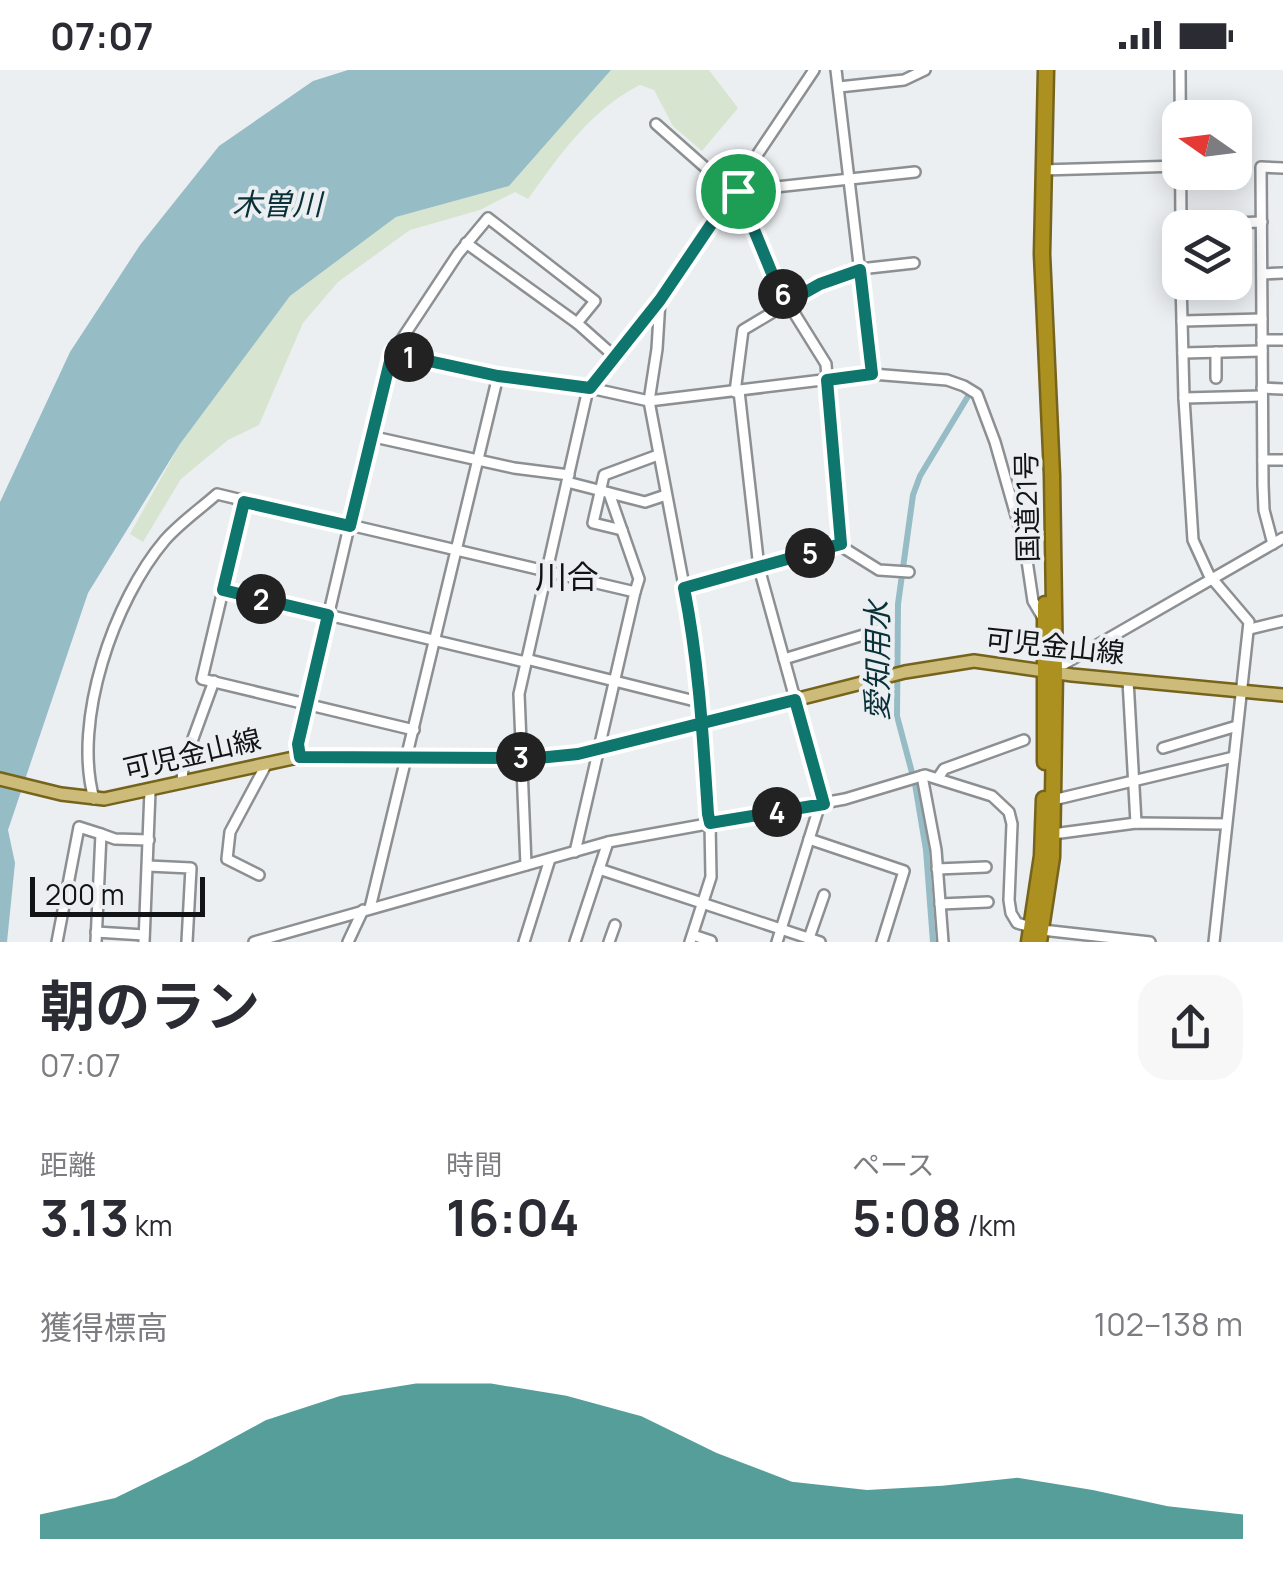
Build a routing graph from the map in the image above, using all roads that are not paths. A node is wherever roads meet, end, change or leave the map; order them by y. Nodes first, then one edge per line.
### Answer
1 (814, 70) edge
2 (836, 70) edge
3 (925, 70) edge
4 (1038, 70) edge
5 (1046, 70) edge
6 (1180, 70) edge
7 (901, 75) edge
8 (838, 88) junction
9 (1180, 100) edge
10 (656, 124) dead end
11 (1162, 167) edge
12 (1283, 168) edge
13 (1042, 170) junction
14 (915, 172) dead end
15 (850, 179) junction
16 (735, 190) junction
17 (1252, 222) edge
18 (1262, 222) junction
19 (466, 242) junction
20 (914, 263) dead end
21 (860, 270) junction
22 (1283, 273) edge
23 (1262, 274) junction
24 (660, 300) junction
25 (1181, 300) edge
26 (788, 302) junction
27 (1262, 319) junction
28 (1182, 321) junction
29 (578, 323) junction
30 (1262, 340) junction
31 (1283, 340) edge
32 (1216, 352) junction
33 (1262, 352) junction
34 (392, 353) junction
35 (1183, 353) junction
36 (614, 356) junction
37 (872, 374) junction
38 (498, 376) junction
39 (1216, 378) dead end
40 (827, 380) junction
41 (589, 388) junction
42 (1283, 388) edge
43 (737, 391) junction
44 (1262, 392) junction
45 (1184, 398) junction
46 (649, 401) junction
47 (370, 436) junction
48 (658, 455) junction
49 (478, 460) junction
50 (1262, 460) junction
51 (1283, 460) edge
52 (568, 478) junction
53 (604, 492) junction
54 (666, 494) junction
55 (244, 502) junction
56 (350, 526) junction
57 (622, 530) junction
58 (1278, 541) edge
59 (839, 545) junction
60 (457, 550) junction
61 (760, 568) junction
62 (546, 572) junction
63 (909, 572) dead end
64 (1212, 579) junction
65 (684, 588) junction
66 (223, 590) junction
67 (635, 592) junction
68 (328, 615) junction
69 (1045, 620) junction
70 (1283, 620) edge
71 (880, 630) dead end
72 (1250, 630) junction
73 (436, 640) junction
74 (784, 659) junction
75 (526, 660) junction
76 (1054, 669) junction
77 (1128, 680) junction
78 (615, 681) junction
79 (214, 682) junction
80 (1240, 692) junction
81 (1283, 695) edge
82 (795, 700) junction
83 (700, 702) junction
84 (307, 704) junction
85 (701, 723) junction
86 (1237, 726) junction
87 (414, 730) junction
88 (1024, 740) dead end
89 (1163, 748) dead end
90 (598, 750) junction
91 (408, 756) junction
92 (300, 757) junction
93 (521, 757) junction
94 (1234, 757) junction
95 (268, 762) junction
96 (920, 777) junction
97 (938, 778) junction
98 (0, 779) edge
99 (1134, 781) junction
100 (182, 783) junction
101 (150, 791) junction
102 (94, 799) junction
103 (1053, 800) junction
104 (822, 804) junction
105 (710, 823) junction
106 (1136, 823) junction
107 (1226, 824) junction
108 (101, 834) junction
109 (1053, 834) junction
110 (809, 839) junction
111 (149, 840) junction
112 (608, 842) junction
113 (575, 852) junction
114 (550, 859) junction
115 (526, 865) junction
116 (148, 866) junction
117 (986, 867) dead end
118 (599, 869) junction
119 (938, 869) junction
120 (259, 874) dead end
121 (824, 895) dead end
122 (703, 902) junction
123 (988, 902) dead end
124 (940, 904) junction
125 (367, 909) junction
126 (615, 925) dead end
127 (781, 928) junction
128 (1036, 936) edge
129 (96, 937) edge
130 (144, 938) edge
131 (691, 938) edge
132 (809, 938) junction
133 (1096, 939) edge
134 (711, 941) edge
135 (57, 942) edge
136 (187, 942) edge
137 (254, 942) edge
138 (348, 942) edge
139 (524, 942) edge
140 (575, 942) edge
141 (609, 942) edge
142 (777, 942) edge
143 (820, 942) edge
144 (882, 942) edge
145 (943, 942) edge
146 (1149, 942) edge
147 (1214, 942) edge

1 - 16 street
2 - 8 street
3 - 7 street
4 - 69 highway, 国道21号
5 - 13 highway, 国道21号
6 - 9 street
7 - 8 street
8 - 15 street
10 - 16 street
11 - 13 street
12 - 18 street
13 - 76 highway, 国道21号
14 - 15 street
15 - 16 street
15 - 21 street
16 - 24 street
16 - 26 street
17 - 18 street
18 - 23 street
19 - 29 street
19 - 29 street
19 - 34 street
20 - 21 street
21 - 26 street
21 - 37 street
22 - 23 street
23 - 27 street
24 - 36 street
24 - 46 street
25 - 28 street
26 - 40 street
26 - 43 street
27 - 28 street
27 - 30 street
28 - 35 street
29 - 36 street
30 - 31 street
30 - 33 street
32 - 33 street
32 - 35 street
32 - 39 street
33 - 44 street
34 - 38 street
34 - 47 street
35 - 45 street
36 - 41 street
37 - 40 street
37 - 69 street
38 - 41 street
38 - 49 street
40 - 43 street
40 - 59 street
41 - 46 street
41 - 52 street
42 - 44 street
43 - 46 street
43 - 61 street
44 - 45 street
44 - 50 street
45 - 64 street
46 - 48 street
47 - 49 street
47 - 56 street
48 - 53 street
48 - 54 street
49 - 52 street
49 - 60 street
50 - 51 street
50 - 58 street
52 - 53 street
52 - 62 street
53 - 54 street
53 - 57 street
53 - 57 street
54 - 65 street
55 - 56 street
55 - 66 street
55 - 102 street
56 - 60 street
56 - 68 street
57 - 67 street
58 - 64 street
59 - 61 street
59 - 63 street
60 - 62 street
60 - 73 street
61 - 65 street
61 - 74 street
62 - 67 street
62 - 75 street
64 - 72 street
64 - 76 street
65 - 83 street
66 - 68 street
66 - 79 street
67 - 78 street
68 - 73 street
68 - 84 street
69 - 76 highway, 国道21号
70 - 72 street
71 - 74 street
72 - 80 street
73 - 75 street
73 - 87 street
74 - 82 street
75 - 78 street
75 - 93 street
76 - 77 main road, 可児金山線
76 - 82 main road, 可児金山線
76 - 103 highway, 国道21号
76 - 128 highway, 国道21号
77 - 80 main road, 可児金山線
77 - 99 street
78 - 83 street
78 - 90 street
79 - 84 street
79 - 100 street
80 - 81 main road, 可児金山線
80 - 86 street
82 - 85 main road, 可児金山線
82 - 104 street
83 - 85 street
84 - 87 street
84 - 92 street
85 - 90 main road, 可児金山線
85 - 105 street
86 - 89 street
86 - 94 street
87 - 91 street
88 - 97 street
90 - 93 main road, 可児金山線
90 - 113 street
91 - 92 main road, 可児金山線
91 - 93 main road, 可児金山線
91 - 125 street
92 - 95 main road, 可児金山線
93 - 115 street
94 - 99 street
94 - 107 street
95 - 100 main road, 可児金山線
95 - 120 street
96 - 97 street
96 - 104 street
96 - 119 street
97 - 128 street
98 - 102 main road, 可児金山線
99 - 103 street
99 - 106 street
100 - 101 main road, 可児金山線
101 - 102 main road, 可児金山線
101 - 111 street
103 - 109 highway, 国道21号
104 - 105 street
104 - 110 street
105 - 112 street
105 - 122 street
106 - 107 street
106 - 109 street
107 - 147 street
108 - 111 street
108 - 129 street
108 - 135 street
109 - 128 highway, 国道21号
110 - 127 street
110 - 144 street
111 - 116 street
112 - 113 street
112 - 118 street
113 - 114 street
114 - 115 street
114 - 139 street
115 - 125 street
116 - 130 street
116 - 136 street
117 - 119 street
118 - 122 street
118 - 140 street
119 - 124 street
121 - 132 street
122 - 127 street
122 - 131 street
123 - 124 street
124 - 145 street
125 - 137 street
125 - 138 street
126 - 141 street
127 - 132 street
127 - 142 street
128 - 133 street
129 - 130 street
131 - 134 street
132 - 143 street
133 - 146 street

